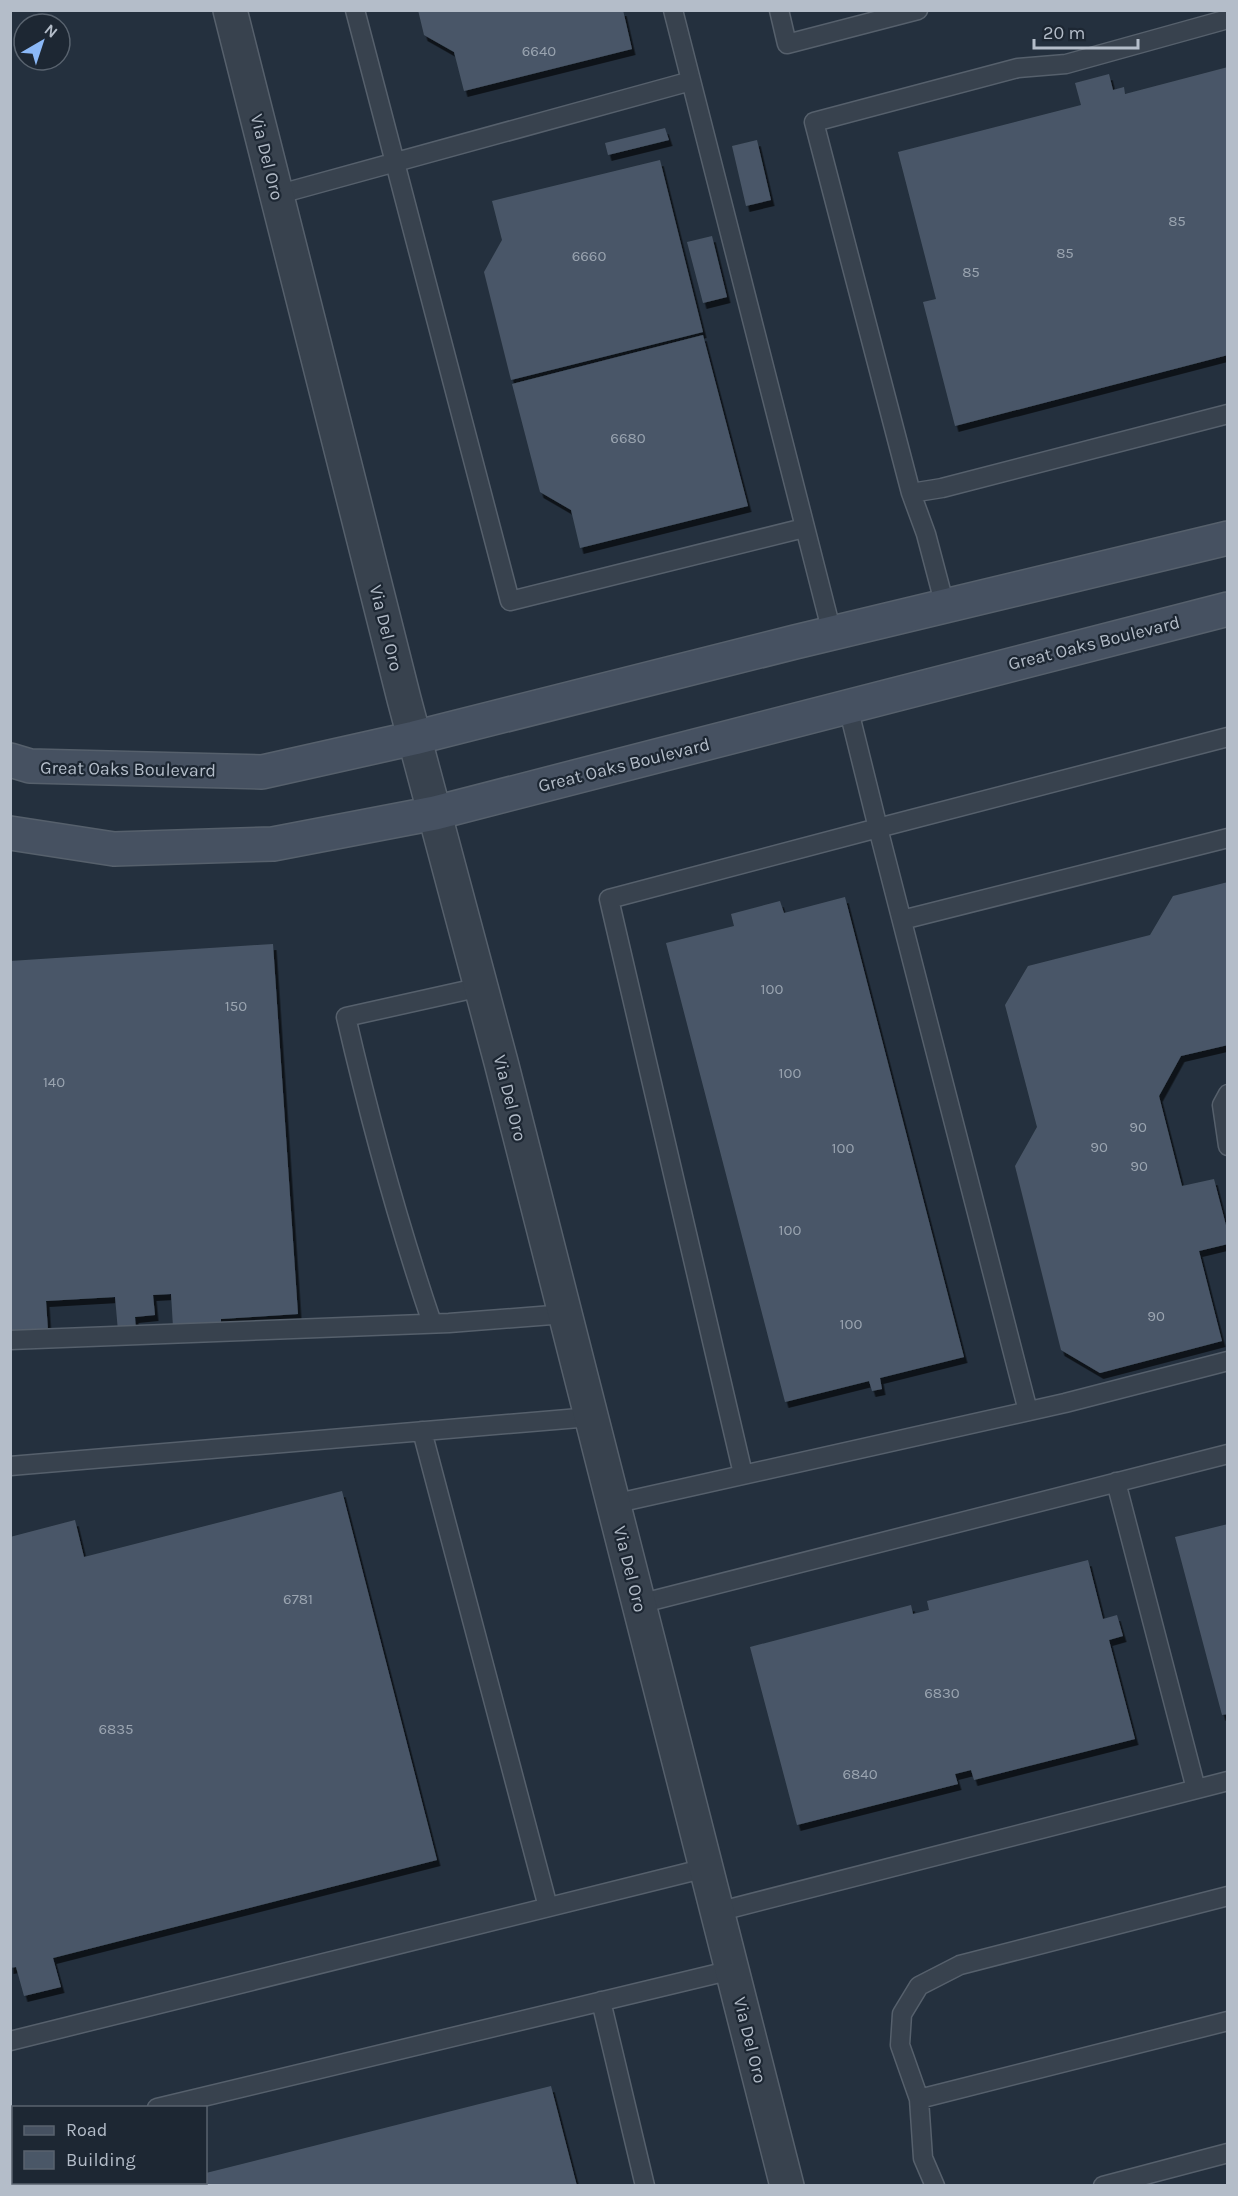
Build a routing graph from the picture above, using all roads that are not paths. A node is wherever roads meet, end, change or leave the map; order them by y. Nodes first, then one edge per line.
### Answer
1 (230, 10) edge
2 (356, 10) edge
3 (673, 10) edge
4 (779, 10) edge
5 (918, 10) edge
6 (1227, 19) edge
7 (691, 81) junction
8 (395, 162) junction
9 (276, 195) junction
10 (1227, 414) edge
11 (911, 493) junction
12 (804, 528) junction
13 (1227, 538) edge
14 (945, 606) junction
15 (1227, 609) edge
16 (832, 633) junction
17 (848, 707) junction
18 (1227, 737) edge
19 (414, 738) junction
20 (10, 760) edge
21 (435, 813) junction
22 (878, 828) junction
23 (10, 832) edge
24 (1227, 838) edge
25 (902, 920) junction
26 (481, 987) junction
27 (1227, 1094) edge
28 (1227, 1146) edge
29 (565, 1314) junction
30 (432, 1323) junction
31 (10, 1340) edge
32 (1227, 1361) edge
33 (1028, 1411) junction
34 (591, 1417) junction
35 (422, 1431) junction
36 (1227, 1454) edge
37 (10, 1466) edge
38 (743, 1474) junction
39 (1116, 1482) junction
40 (613, 1504) junction
41 (639, 1604) junction
42 (1227, 1780) edge
43 (1196, 1789) junction
44 (706, 1868) junction
45 (1227, 1896) edge
46 (548, 1907) junction
47 (717, 1912) junction
48 (732, 1970) junction
49 (601, 2001) junction
50 (1227, 2021) edge
51 (10, 2041) edge
52 (919, 2099) junction
53 (166, 2106) edge
54 (1227, 2153) edge
55 (645, 2186) edge
56 (787, 2186) edge
57 (935, 2186) edge
58 (1103, 2186) edge

1 - 9 street, Via Del Oro
2 - 8 lane
3 - 7 lane
4 - 5 lane
6 - 11 lane
7 - 8 lane
7 - 12 lane
8 - 9 lane
8 - 12 lane
9 - 19 street, Via Del Oro
10 - 11 lane
11 - 14 lane
12 - 16 lane
13 - 14 main road, Great Oaks Boulevard
14 - 16 main road, Great Oaks Boulevard
15 - 17 main road, Great Oaks Boulevard
16 - 19 main road, Great Oaks Boulevard
17 - 21 main road, Great Oaks Boulevard
17 - 22 lane
18 - 22 lane
19 - 20 main road, Great Oaks Boulevard
19 - 21 street, Via Del Oro
21 - 23 main road, Great Oaks Boulevard
21 - 26 street, Via Del Oro
22 - 25 lane
22 - 38 lane
24 - 25 lane
25 - 33 lane
26 - 29 street, Via Del Oro
26 - 30 lane
27 - 28 lane
29 - 30 lane
29 - 34 street, Via Del Oro
30 - 31 lane
32 - 33 lane
33 - 38 lane
34 - 35 lane
34 - 40 street, Via Del Oro
35 - 37 lane
35 - 46 lane
36 - 39 lane
38 - 40 lane
39 - 41 lane
39 - 43 lane
40 - 41 street, Via Del Oro
41 - 44 street, Via Del Oro
42 - 43 lane
43 - 47 lane
44 - 46 lane
44 - 47 street, Via Del Oro
45 - 52 lane
46 - 51 lane
47 - 48 street, Via Del Oro
48 - 49 lane
48 - 56 street, Via Del Oro
49 - 53 lane
49 - 55 lane
50 - 52 lane
52 - 57 lane
54 - 58 lane

